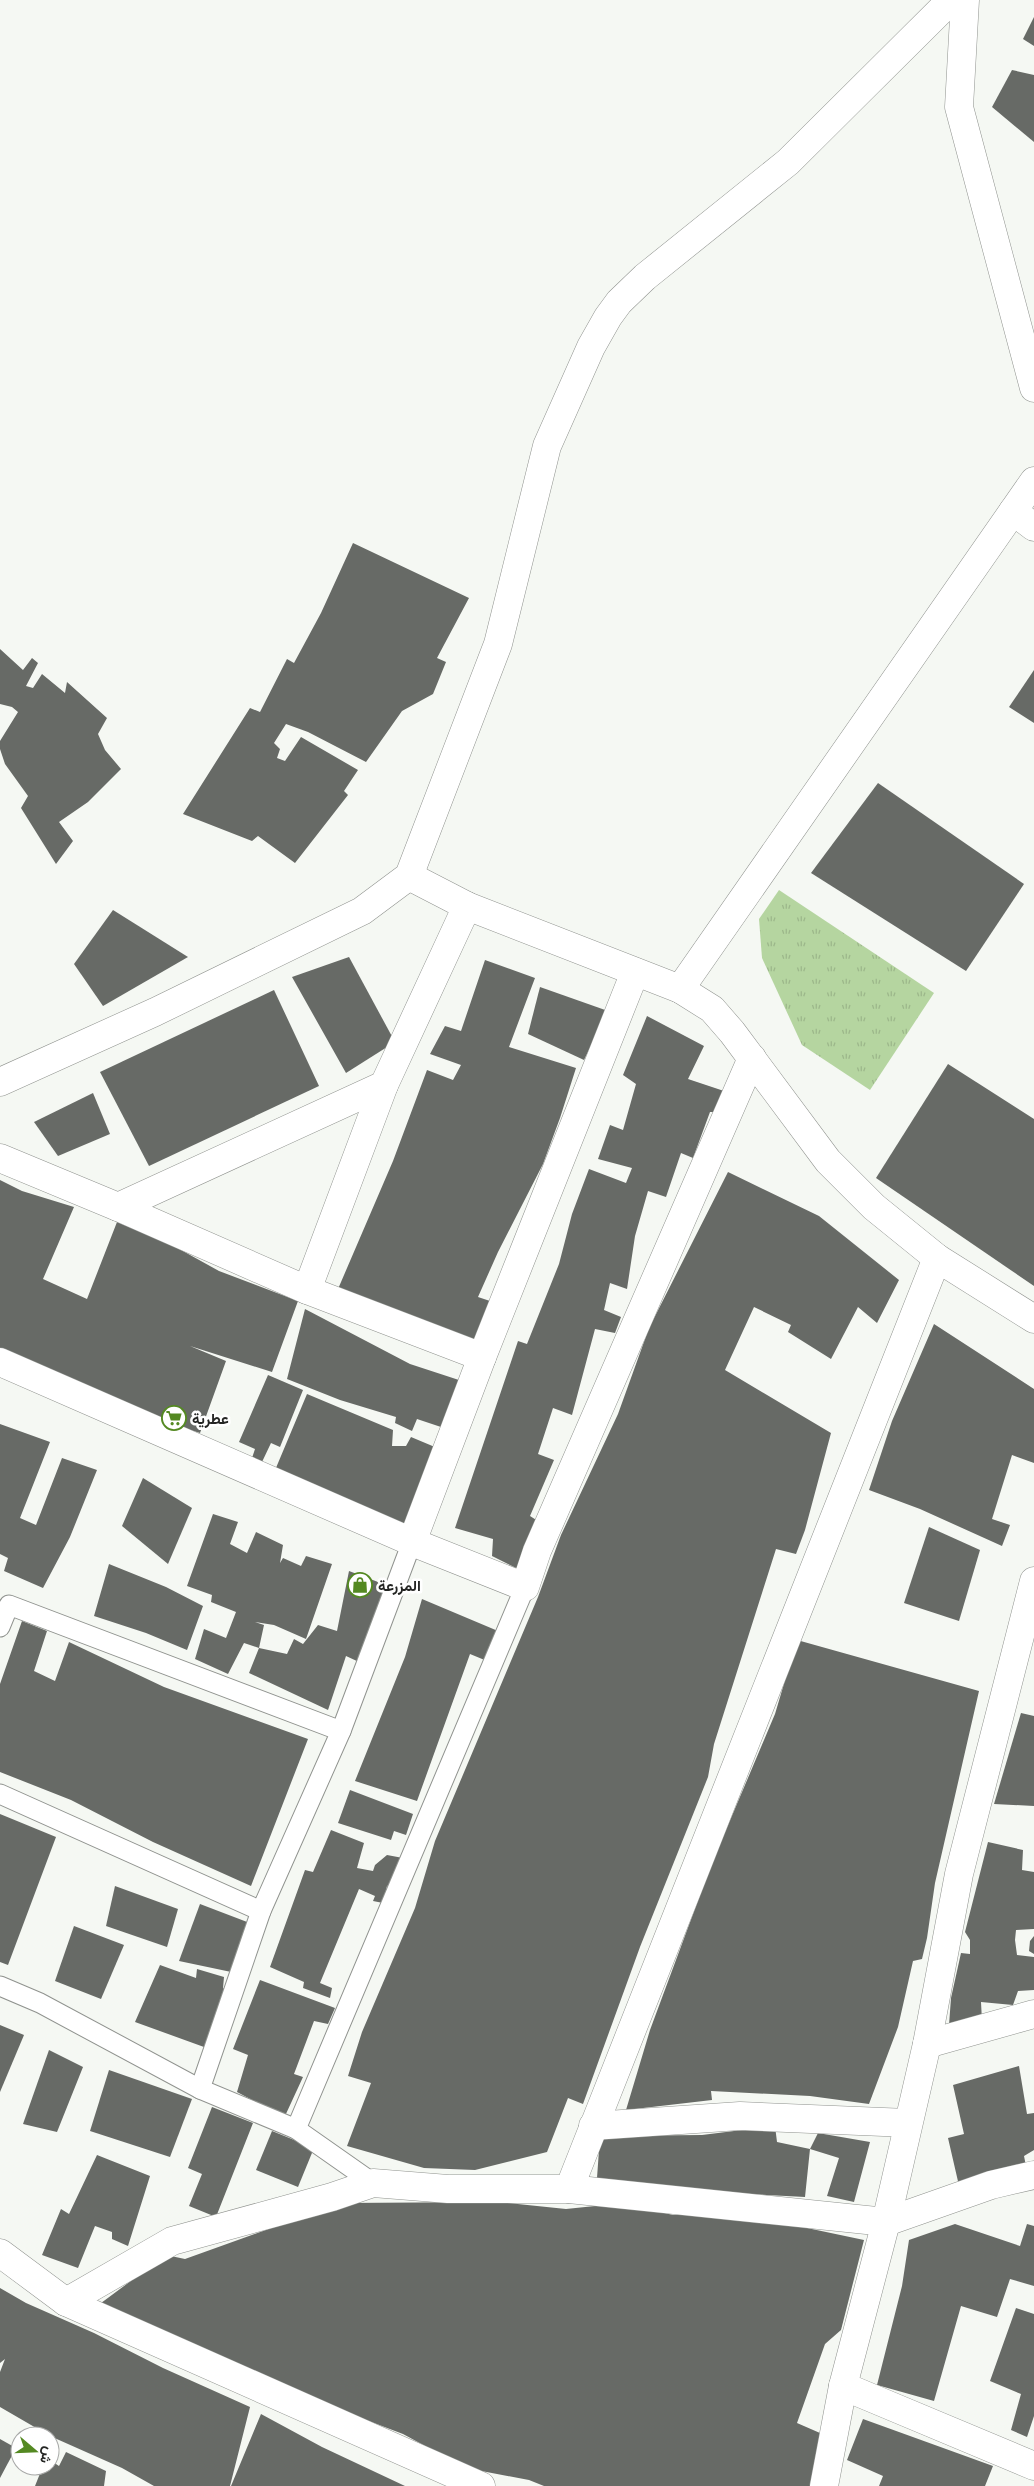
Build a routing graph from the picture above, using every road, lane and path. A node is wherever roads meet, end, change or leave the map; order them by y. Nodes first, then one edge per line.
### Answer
1 (951, 0) edge
2 (965, 0) edge
3 (1034, 388) edge
4 (1034, 481) edge
5 (1023, 519) edge
6 (409, 876) junction
7 (467, 906) junction
8 (635, 972) junction
9 (680, 989) junction
10 (752, 1058) junction
11 (0, 1082) edge
12 (384, 1085) junction
13 (0, 1158) edge
14 (118, 1207) junction
15 (937, 1258) junction
16 (307, 1290) junction
17 (1034, 1319) edge
18 (482, 1357) junction
19 (0, 1362) edge
20 (412, 1542) junction
21 (1034, 1581) edge
22 (525, 1588) junction
23 (0, 1627) edge
24 (341, 1731) junction
25 (0, 1794) edge
26 (261, 1911) junction
27 (0, 1986) edge
28 (1034, 2014) edge
29 (927, 2044) junction
30 (200, 2089) junction
31 (908, 2124) junction
32 (593, 2126) junction
33 (296, 2129) junction
34 (1034, 2175) edge
35 (373, 2183) junction
36 (569, 2189) junction
37 (886, 2222) junction
38 (0, 2253) edge
39 (66, 2302) junction
40 (843, 2386) junction
41 (1034, 2466) edge
42 (481, 2486) edge
43 (824, 2486) edge

1 - 6 street
2 - 3 street
4 - 5 street
5 - 9 street
6 - 7 street
6 - 11 street
7 - 8 street
7 - 12 street
8 - 9 street
8 - 18 street
9 - 10 street
10 - 15 street
10 - 22 street
12 - 14 street
12 - 16 street
13 - 14 street
14 - 16 street
15 - 17 street
15 - 32 street
16 - 18 street
18 - 20 street
19 - 20 street
20 - 22 street
20 - 24 lane
21 - 29 street
22 - 33 lane
23 - 24 lane
24 - 26 lane
25 - 26 lane
26 - 30 lane
27 - 30 lane
28 - 29 street
29 - 31 street
30 - 33 lane
31 - 32 street
31 - 37 street
32 - 36 street
33 - 35 lane
34 - 37 street
35 - 36 street
35 - 39 street
36 - 37 street
37 - 40 street
38 - 39 street
39 - 42 street
40 - 41 street
40 - 43 street

